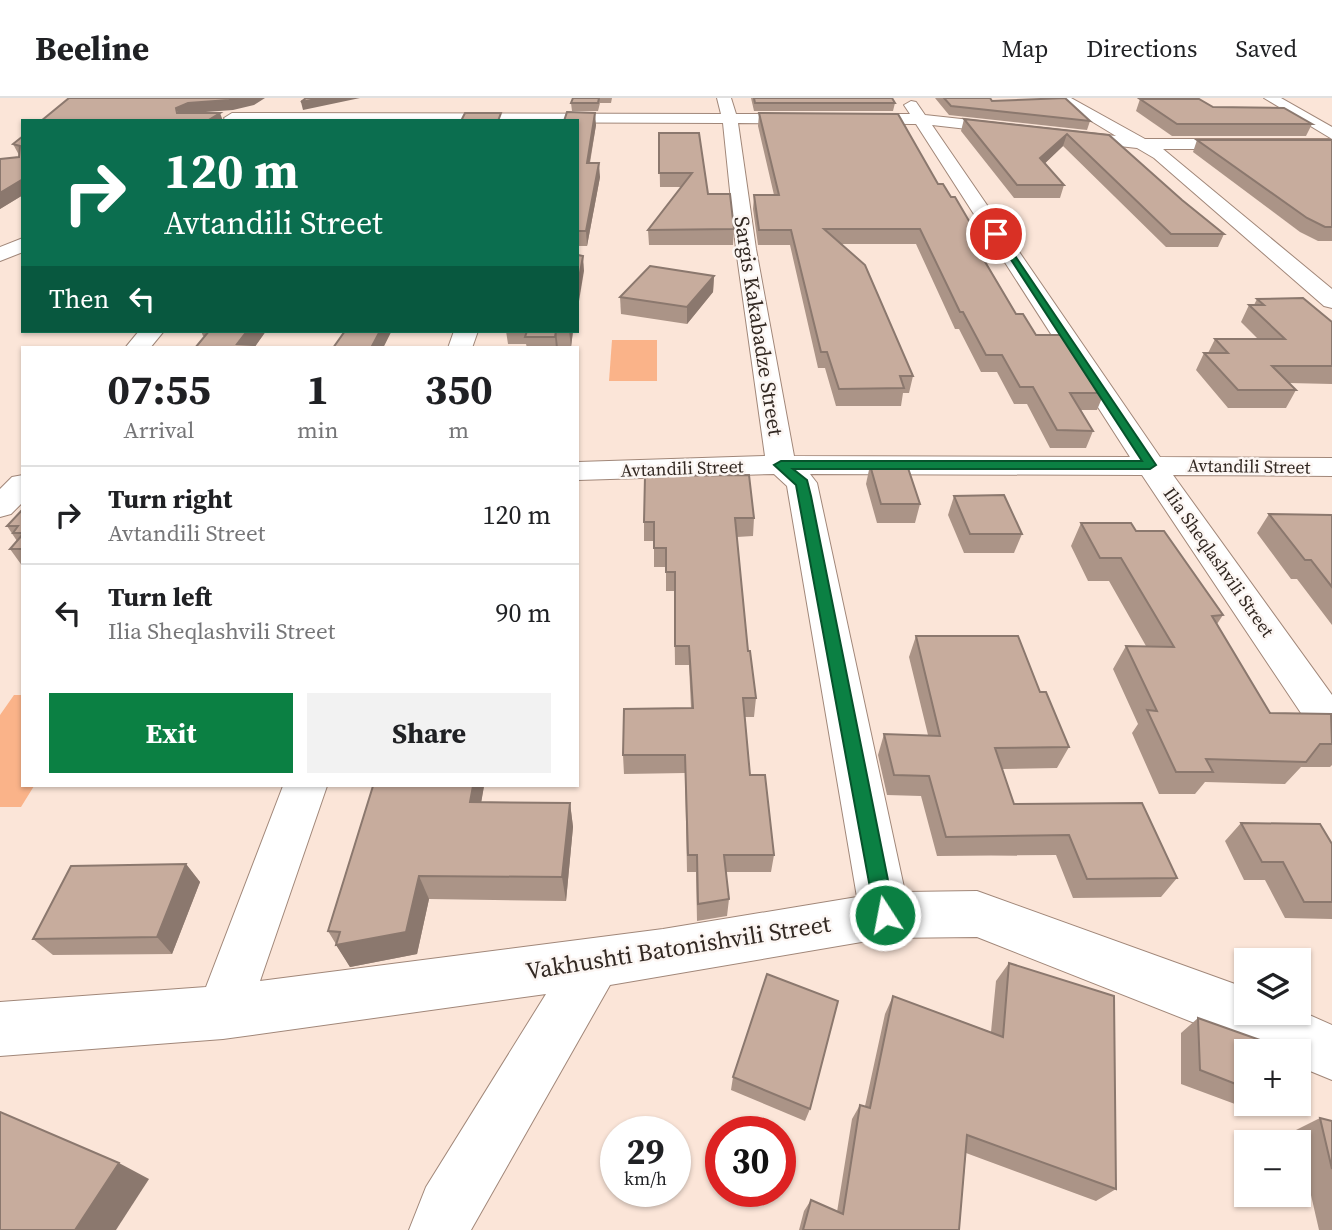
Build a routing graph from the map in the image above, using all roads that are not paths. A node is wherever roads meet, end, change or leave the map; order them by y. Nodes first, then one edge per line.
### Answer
1 (544, 98) edge
2 (1060, 98) edge
3 (1271, 98) edge
4 (296, 101) dead end
5 (357, 105) dead end
6 (727, 108) edge
7 (913, 108) edge
8 (284, 119) edge
9 (343, 119) edge
10 (536, 119) edge
11 (552, 119) edge
12 (1332, 134) edge
13 (1145, 144) junction
14 (1332, 144) edge
15 (21, 245) edge
16 (0, 255) edge
17 (1332, 301) edge
18 (781, 465) junction
19 (1150, 465) junction
20 (1332, 467) edge
21 (579, 471) edge
22 (0, 475) edge
23 (21, 475) edge
24 (21, 486) edge
25 (0, 507) edge
26 (1332, 726) edge
27 (305, 787) edge
28 (885, 915) junction
29 (596, 960) junction
30 (223, 1012) junction
31 (0, 1029) edge
32 (1332, 1053) edge
33 (440, 1230) edge

1 - 10 street
2 - 13 street
3 - 12 street
4 - 8 street
5 - 9 street
6 - 7 street
6 - 11 street
6 - 18 street, Sargis Kakabadze Street
7 - 13 street
7 - 19 street, Ilia Sheqlashvili Street
13 - 14 street
13 - 17 street
15 - 16 street
18 - 19 street, Avtandili Street
18 - 21 street, Avtandili Street
18 - 28 street, Sargis Kakabadze Street
19 - 20 street, Avtandili Street
19 - 26 street, Ilia Sheqlashvili Street
22 - 23 street
24 - 25 street
27 - 30 street
28 - 29 street, Vakhushti Batonishvili Street
28 - 32 street, Vakhushti Batonishvili Street
29 - 30 street, Vakhushti Batonishvili Street
29 - 33 street
30 - 31 street, Vakhushti Batonishvili Street

